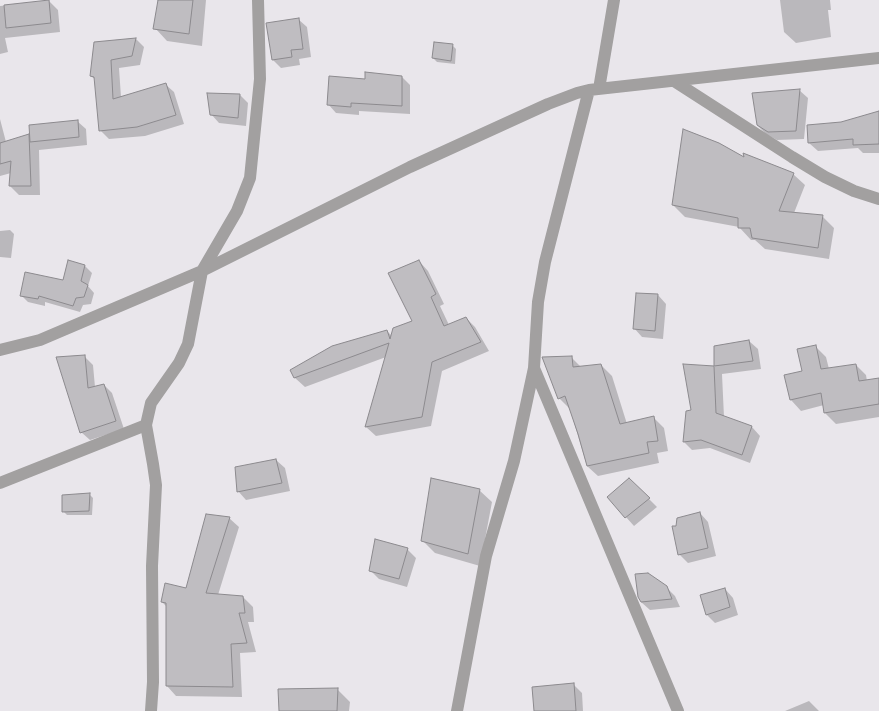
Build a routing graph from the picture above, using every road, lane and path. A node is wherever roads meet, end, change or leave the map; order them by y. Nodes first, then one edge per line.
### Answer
1 (258, 0) edge
2 (614, 0) edge
3 (879, 58) edge
4 (674, 81) junction
5 (594, 89) junction
6 (879, 199) edge
7 (202, 271) junction
8 (0, 350) edge
9 (534, 368) junction
10 (146, 425) junction
11 (0, 483) edge
12 (151, 711) edge
13 (457, 711) edge
14 (678, 711) edge

1 - 7 street
2 - 5 street
3 - 4 street
4 - 5 street
4 - 6 street
5 - 7 street
5 - 9 street
7 - 8 street
7 - 10 street
9 - 13 street
9 - 14 street
10 - 11 street
10 - 12 street

